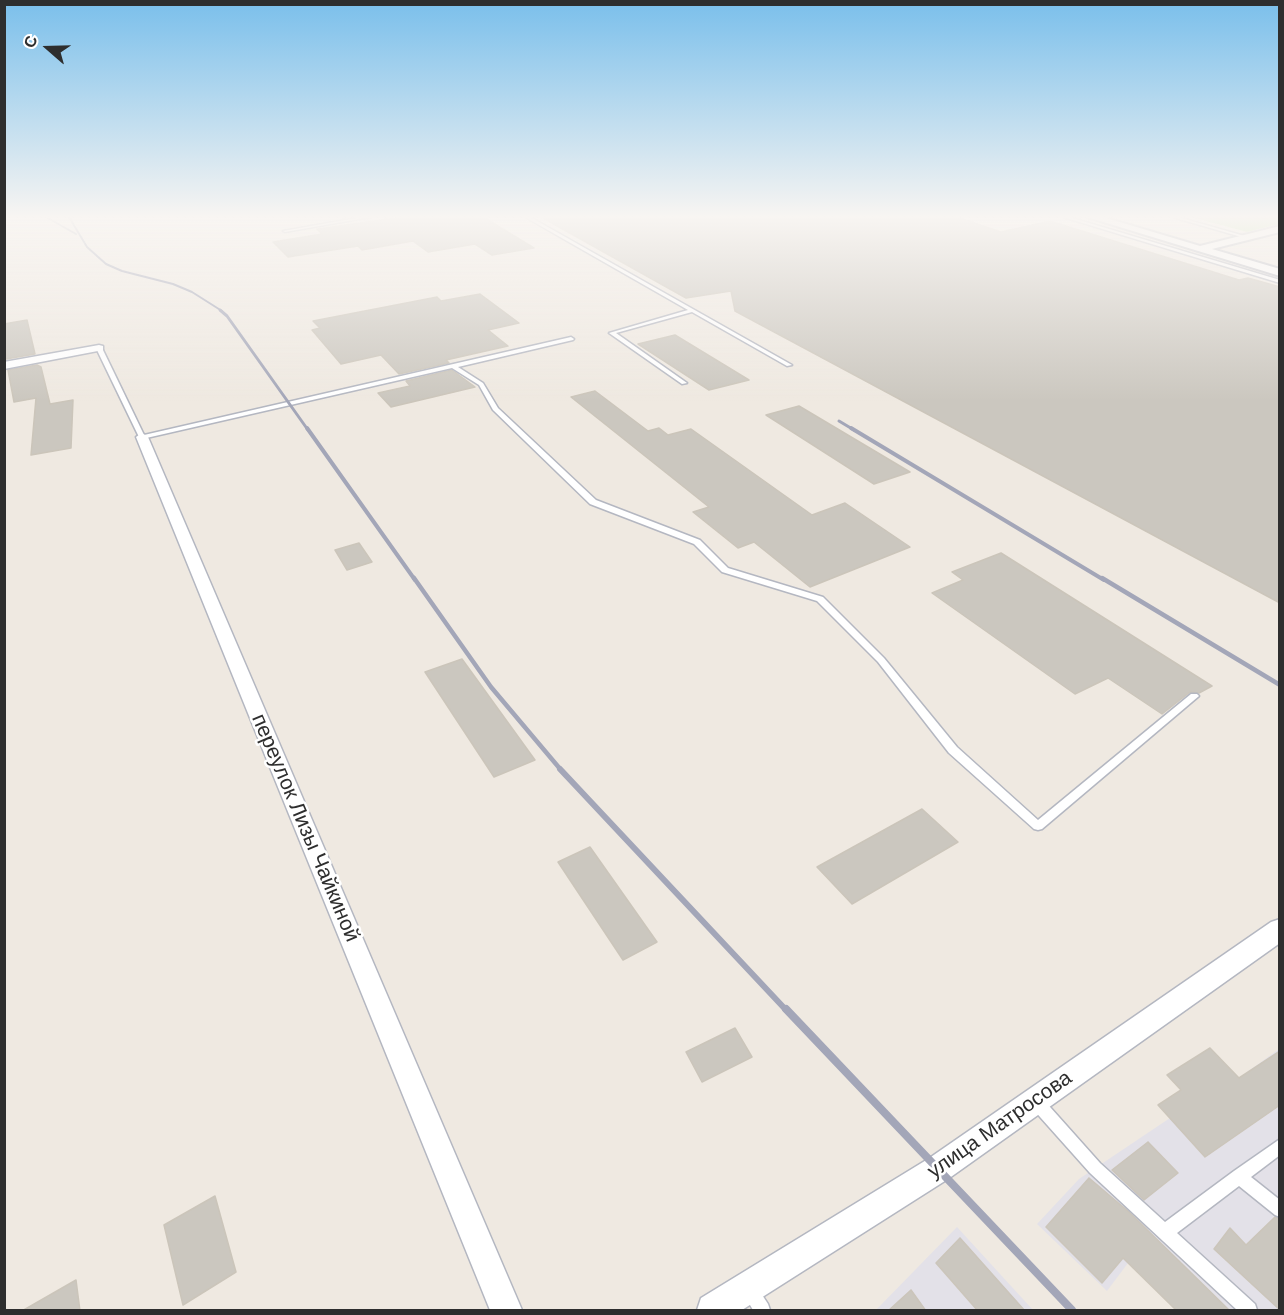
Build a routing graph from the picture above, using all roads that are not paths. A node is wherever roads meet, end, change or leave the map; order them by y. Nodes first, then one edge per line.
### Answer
1 (633, 278) edge
2 (690, 311) junction
3 (571, 339) dead end
4 (99, 348) joint
5 (789, 365) dead end
6 (4, 366) edge
7 (453, 366) junction
8 (684, 383) dead end
9 (142, 437) junction
10 (1194, 696) dead end
11 (1280, 929) edge
12 (1036, 1101) junction
13 (1280, 1146) edge
14 (1239, 1176) junction
15 (1280, 1210) edge
16 (1165, 1232) junction
17 (755, 1299) edge
18 (506, 1311) edge
19 (713, 1311) edge
20 (1249, 1311) edge

1 - 2 lane
2 - 5 lane
2 - 8 lane
3 - 7 lane
4 - 6 street
4 - 9 lane, переулок Лизы Чайкиной
7 - 9 lane
7 - 10 lane
9 - 18 street, переулок Лизы Чайкиной
11 - 12 street, улица Матросова
12 - 16 lane
12 - 17 street, улица Матросова
13 - 14 lane
14 - 15 lane
14 - 16 lane
16 - 20 lane
17 - 19 street, улица Матросова

